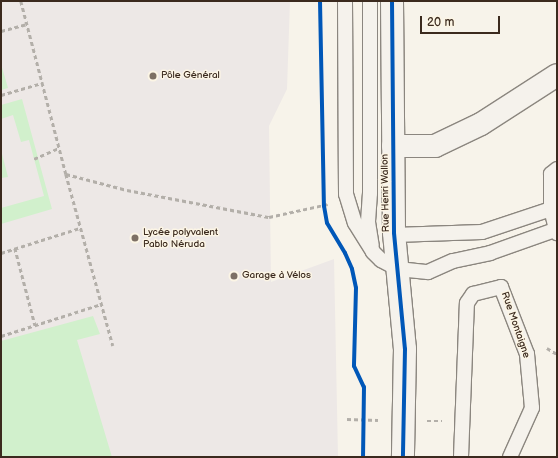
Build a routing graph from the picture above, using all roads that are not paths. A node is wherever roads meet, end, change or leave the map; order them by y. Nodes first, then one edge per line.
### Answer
1 (345, 1) edge
2 (370, 1) edge
3 (392, 1) edge
4 (557, 75) edge
5 (393, 146) junction
6 (557, 169) edge
7 (551, 209) junction
8 (556, 231) edge
9 (394, 235) junction
10 (373, 252) junction
11 (398, 269) junction
12 (403, 457) edge
13 (461, 457) edge
14 (510, 457) edge

1 - 10 lane
2 - 10 lane
3 - 5 street, Rue Henri Wallon
4 - 5 street
5 - 9 street, Rue Henri Wallon
6 - 7 lane
7 - 8 lane
7 - 9 lane
8 - 11 lane
9 - 11 street, Rue Henri Wallon
10 - 11 lane
11 - 12 street, Rue Henri Wallon
13 - 14 lane, Rue Montaigne

